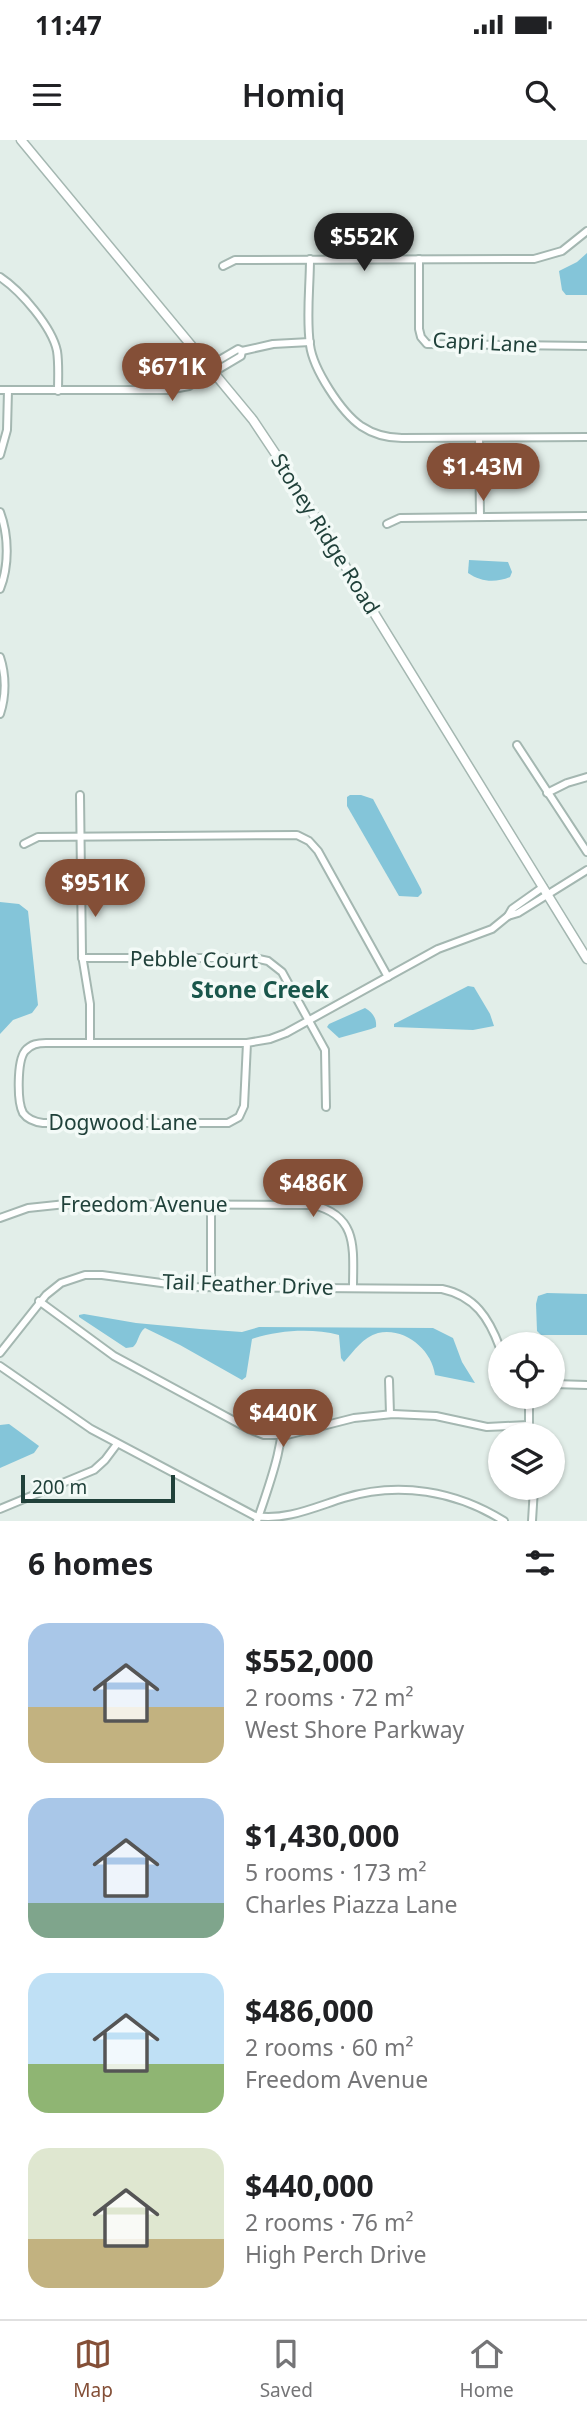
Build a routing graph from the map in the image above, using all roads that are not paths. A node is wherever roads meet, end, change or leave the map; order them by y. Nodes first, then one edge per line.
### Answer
1 (21, 140) edge
2 (587, 231) edge
3 (310, 259) junction
4 (419, 259) junction
5 (223, 266) dead end
6 (0, 277) edge
7 (310, 342) junction
8 (587, 346) edge
9 (212, 370) junction
10 (4, 390) edge
11 (58, 391) junction
12 (479, 438) junction
13 (587, 438) edge
14 (0, 455) edge
15 (0, 512) edge
16 (480, 516) junction
17 (587, 516) edge
18 (387, 524) dead end
19 (0, 590) edge
20 (0, 657) edge
21 (0, 715) edge
22 (517, 745) dead end
23 (587, 777) edge
24 (547, 793) junction
25 (80, 795) dead end
26 (80, 836) junction
27 (24, 844) dead end
28 (587, 852) edge
29 (587, 870) edge
30 (545, 891) junction
31 (82, 958) junction
32 (587, 958) edge
33 (388, 977) junction
34 (308, 1021) junction
35 (90, 1043) junction
36 (247, 1043) junction
37 (326, 1107) dead end
38 (211, 1205) junction
39 (0, 1218) edge
40 (211, 1287) junction
41 (353, 1288) junction
42 (39, 1301) junction
43 (494, 1332) edge
44 (0, 1353) edge
45 (0, 1366) edge
46 (389, 1380) dead end
47 (565, 1384) edge
48 (587, 1385) edge
49 (284, 1396) dead end
50 (390, 1414) junction
51 (488, 1427) edge
52 (282, 1436) junction
53 (117, 1444) junction
54 (533, 1500) edge
55 (0, 1509) edge
56 (258, 1519) edge
57 (504, 1521) edge
58 (532, 1521) edge

1 - 9 street, Stoney Ridge Road
2 - 4 street
3 - 4 street
3 - 5 street
3 - 7 street
4 - 8 street, Capri Lane
6 - 11 street
7 - 9 street
7 - 12 street
9 - 11 street
9 - 30 street, Stoney Ridge Road
10 - 11 street
10 - 14 street
12 - 13 street
12 - 16 street
15 - 19 street
16 - 17 street
16 - 18 street
20 - 21 street
22 - 24 street
23 - 24 street
24 - 28 street
25 - 26 street
26 - 27 street
26 - 31 street
26 - 33 street
29 - 30 street
30 - 32 street, Stoney Ridge Road
30 - 33 street
31 - 34 street, Pebble Court
31 - 35 street
33 - 34 street
34 - 36 street
34 - 37 street, Pebble Court
35 - 36 street
35 - 36 street, Dogwood Lane
38 - 39 street, Freedom Avenue
38 - 40 street
38 - 41 street, Freedom Avenue
40 - 41 street, Tail Feather Drive
40 - 42 street, Tail Feather Drive
41 - 43 street, Tail Feather Drive
42 - 44 street, Tail Feather Drive
42 - 52 street
45 - 53 street
46 - 50 street
47 - 48 street
49 - 52 street
50 - 51 street
50 - 52 street
52 - 56 street
53 - 55 street
53 - 56 street
54 - 58 street
56 - 57 street

